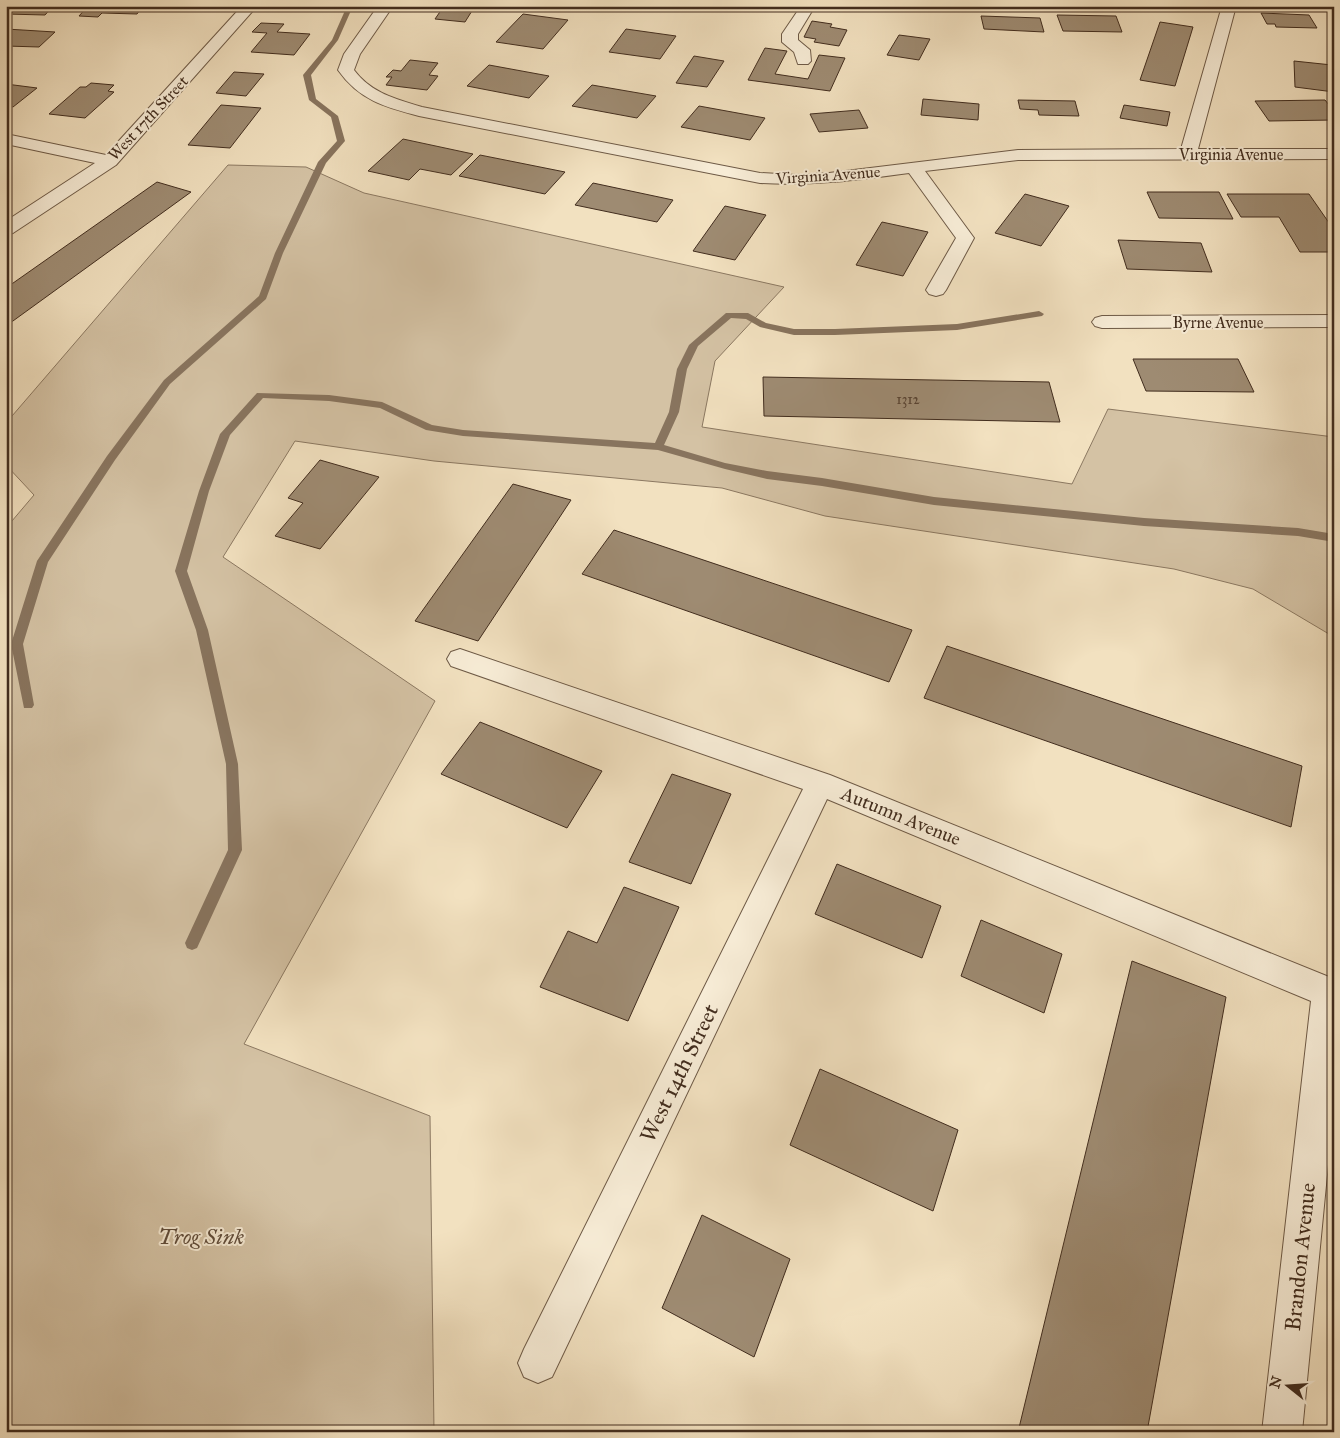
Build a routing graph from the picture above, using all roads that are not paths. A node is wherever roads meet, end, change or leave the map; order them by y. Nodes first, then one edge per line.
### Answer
1 (250, 6) edge
2 (386, 6) edge
3 (808, 6) edge
4 (1229, 6) edge
5 (803, 61) dead end
6 (6, 139) edge
7 (1188, 154) junction
8 (1334, 154) edge
9 (110, 161) junction
10 (914, 168) junction
11 (6, 229) edge
12 (936, 290) dead end
13 (1334, 321) edge
14 (1102, 322) dead end
15 (460, 659) dead end
16 (820, 783) junction
17 (1331, 994) edge
18 (538, 1363) dead end
19 (1282, 1432) edge

1 - 9 street, West 17th Street
2 - 10 street, Virginia Avenue
3 - 5 street
4 - 7 street
6 - 9 street
7 - 8 street, Virginia Avenue
7 - 10 street, Virginia Avenue
9 - 11 street, West 17th Street
10 - 12 street
13 - 14 street, Byrne Avenue
15 - 16 street, Autumn Avenue
16 - 17 street, Autumn Avenue
16 - 18 street, West 14th Street
17 - 19 street, Brandon Avenue

